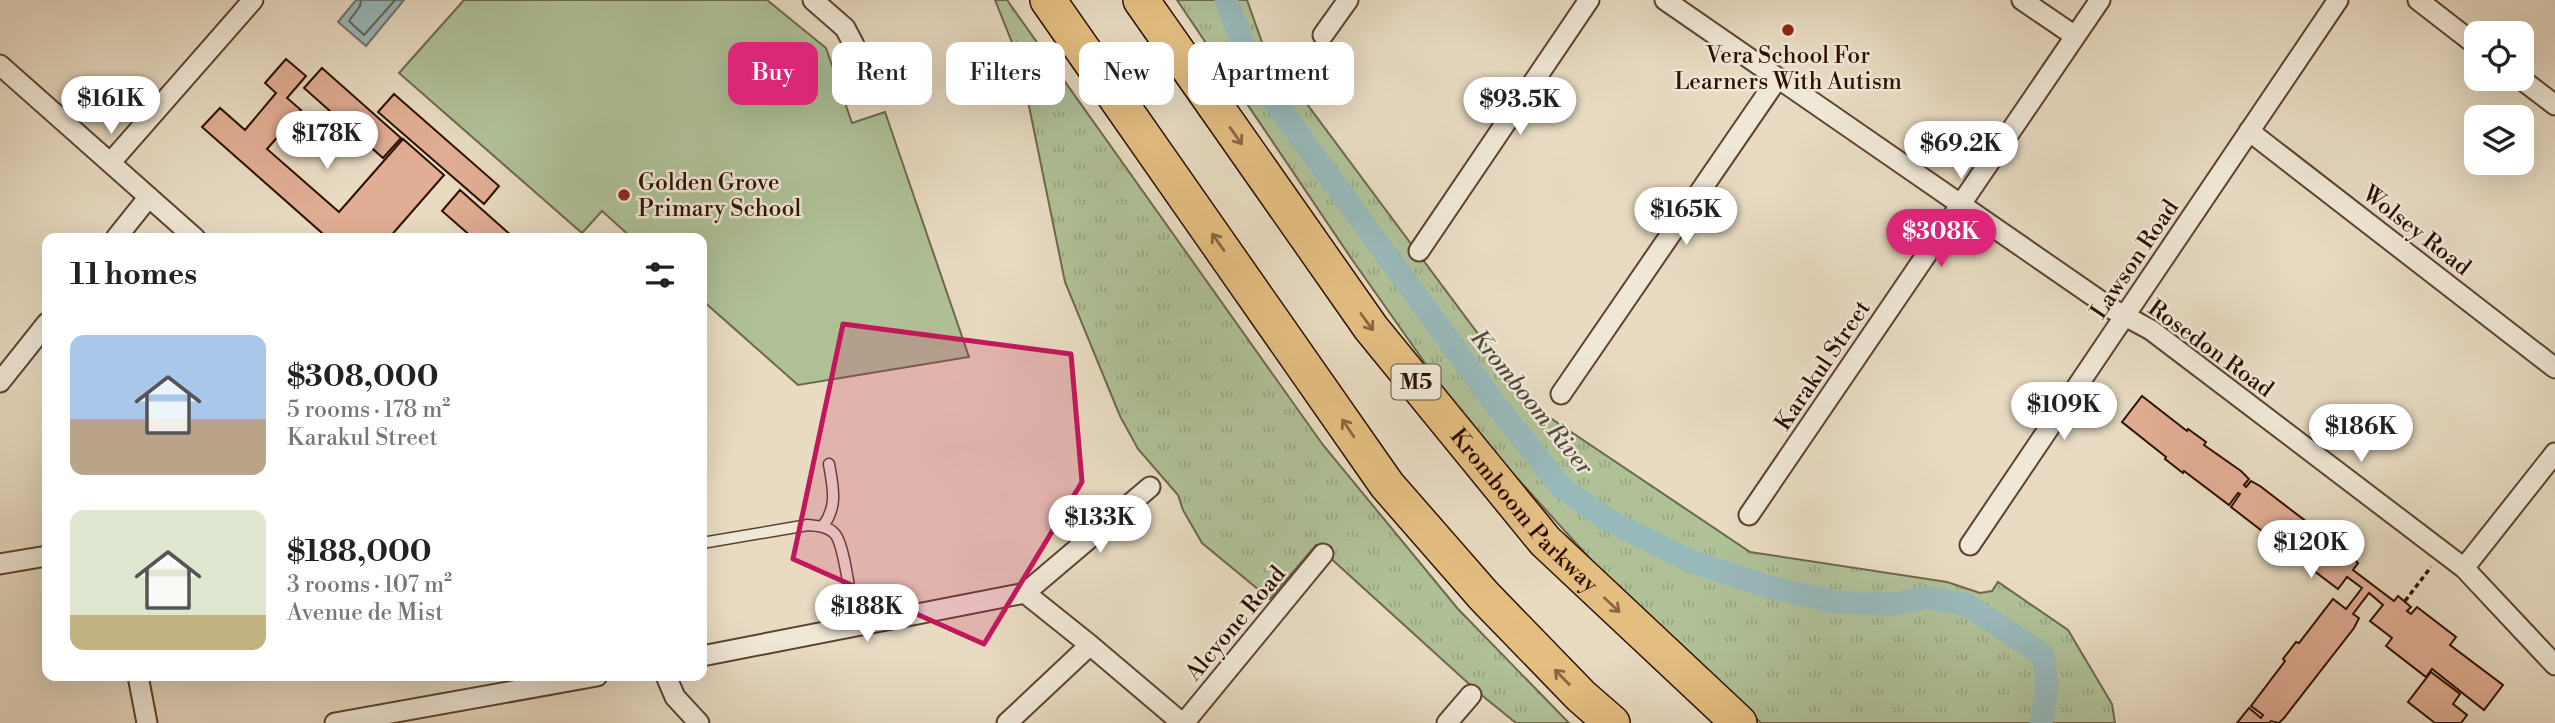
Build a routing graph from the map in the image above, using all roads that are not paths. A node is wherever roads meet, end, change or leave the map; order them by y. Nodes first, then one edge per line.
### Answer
1 (253, 0) edge
2 (813, 0) edge
3 (1048, 0) edge
4 (1140, 0) edge
5 (1348, 0) edge
6 (1589, 0) edge
7 (1665, 0) edge
8 (2022, 0) edge
9 (2100, 0) edge
10 (2338, 0) edge
11 (2418, 0) edge
12 (1324, 35) dead end
13 (2075, 36) junction
14 (2464, 36) edge
15 (852, 42) edge
16 (0, 65) edge
17 (1778, 78) junction
18 (2534, 89) edge
19 (2555, 105) edge
20 (2249, 131) junction
21 (111, 162) junction
22 (148, 198) junction
23 (1960, 205) junction
24 (120, 233) edge
25 (189, 233) edge
26 (1419, 251) dead end
27 (2125, 316) junction
28 (42, 329) edge
29 (2555, 368) edge
30 (0, 382) edge
31 (1561, 394) dead end
32 (2555, 453) edge
33 (828, 464) dead end
34 (1150, 487) dead end
35 (1749, 515) dead end
36 (823, 526) junction
37 (707, 542) edge
38 (1970, 545) dead end
39 (1323, 554) dead end
40 (42, 557) edge
41 (0, 564) edge
42 (2464, 568) junction
43 (1025, 593) junction
44 (856, 626) junction
45 (1090, 645) junction
46 (707, 655) edge
47 (2555, 664) edge
48 (139, 681) edge
49 (569, 681) edge
50 (668, 681) edge
51 (1471, 695) dead end
52 (147, 723) edge
53 (335, 723) edge
54 (699, 723) edge
55 (1007, 723) edge
56 (1183, 723) edge
57 (1447, 723) edge
58 (1612, 723) edge
59 (1739, 723) edge

1 - 21 street
2 - 15 street
58 -> 3 highway
4 -> 59 highway, Kromboom Parkway / M5
5 - 12 street
6 - 26 street
7 - 17 street, Rosedon Road
8 - 13 street
9 - 13 street, Karakul Street
10 - 20 street, Lawson Road
11 - 14 street
13 - 23 street, Karakul Street
16 - 21 street
17 - 23 street, Rosedon Road
17 - 31 street
18 - 19 street
20 - 27 street, Lawson Road
20 - 29 street, Wolsey Road
21 - 22 street
22 - 24 street
22 - 25 street
23 - 27 street, Rosedon Road
23 - 35 street, Karakul Street
27 - 38 street, Lawson Road
27 - 42 street, Rosedon Road
28 - 30 street
32 - 42 street
33 - 36 lane
34 - 43 street
36 - 37 lane
36 - 44 lane
39 - 56 street, Alcyone Road
40 - 41 street
42 - 47 street, Rosedon Road
43 - 44 street
43 - 45 street
44 - 46 street
45 - 55 street
45 - 56 street
48 - 52 street
49 - 53 street
50 - 54 street
51 - 57 street

